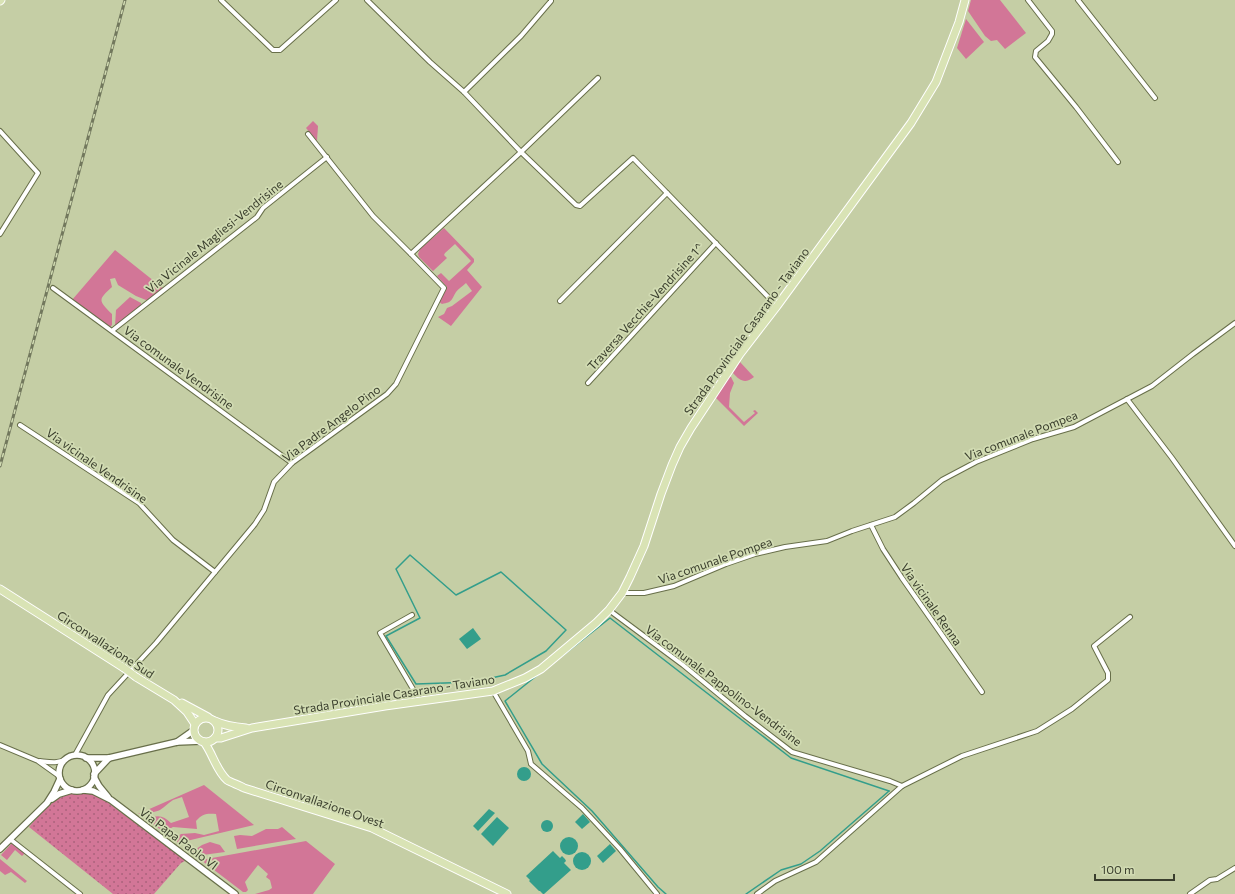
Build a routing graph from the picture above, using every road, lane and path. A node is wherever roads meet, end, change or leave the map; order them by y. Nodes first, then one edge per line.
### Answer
1 (221, 0) edge
2 (336, 0) edge
3 (367, 0) edge
4 (551, 0) edge
5 (965, 0) edge
6 (1028, 0) edge
7 (1078, 0) edge
8 (598, 78) dead end
9 (464, 92) junction
10 (1155, 98) dead end
11 (0, 131) edge
12 (308, 134) dead end
13 (521, 152) junction
14 (328, 157) junction
15 (1118, 162) dead end
16 (667, 193) junction
17 (0, 234) edge
18 (716, 243) junction
19 (411, 254) junction
20 (53, 288) dead end
21 (560, 301) dead end
22 (777, 306) junction
23 (1235, 323) edge
24 (113, 330) junction
25 (588, 383) dead end
26 (1127, 399) junction
27 (20, 425) dead end
28 (292, 463) junction
29 (871, 525) junction
30 (1235, 546) edge
31 (215, 572) junction
32 (0, 589) edge
33 (622, 593) junction
34 (609, 610) junction
35 (412, 615) dead end
36 (1130, 617) dead end
37 (493, 690) junction
38 (982, 692) dead end
39 (174, 700) junction
40 (420, 701) junction
41 (212, 719) junction
42 (194, 727) junction
43 (252, 728) junction
44 (214, 739) junction
45 (177, 742) junction
46 (203, 742) junction
47 (0, 745) edge
48 (75, 755) junction
49 (212, 755) junction
50 (86, 758) junction
51 (109, 758) junction
52 (66, 759) junction
53 (38, 761) junction
54 (94, 775) junction
55 (59, 777) junction
56 (902, 786) junction
57 (72, 790) junction
58 (83, 790) junction
59 (111, 800) junction
60 (47, 803) junction
61 (10, 839) junction
62 (0, 849) edge
63 (1235, 868) edge
64 (80, 894) edge
65 (235, 894) edge
66 (506, 894) edge
67 (657, 894) edge
68 (757, 894) edge
69 (1190, 894) edge

1 - 2 street
3 - 9 street
4 - 9 street
5 - 22 main road, Strada Provinciale Casarano - Taviano
6 - 15 street
7 - 10 street
8 - 13 street
9 - 13 street
11 - 17 street
12 - 14 street
13 - 16 street
13 - 19 street
14 - 19 street
14 - 24 street, Via Vicinale Magliesi-Vendrisine
16 - 18 street
16 - 21 street
18 - 22 street
18 - 25 street, Traversa Vecchie-Vendrisine 1^
19 - 28 street, Via Padre Angelo Pino
20 - 24 street, Via comunale Vendrisine
22 - 33 main road, Strada Provinciale Casarano - Taviano
23 - 26 street, Via comunale Pompea
24 - 28 street, Via comunale Vendrisine
26 - 29 street, Via comunale Pompea
26 - 30 street
27 - 31 street, Via vicinale Vendrisine
28 - 31 street, Via Padre Angelo Pino
29 - 33 street, Via comunale Pompea
29 - 38 street, Via vicinale Renna
31 - 48 street, Via Padre Angelo Pino
32 - 39 main road, Circonvallazione Sud, bridge
33 - 34 main road, Strada Provinciale Casarano - Taviano
34 - 37 main road, Strada Provinciale Casarano - Taviano
34 - 56 street, Via comunale Pappolino-Vendrisine
35 - 40 street
36 - 56 street
37 - 40 main road, Strada Provinciale Casarano - Taviano
37 - 67 street
39 - 41 main road
39 - 42 main road, Circonvallazione Sud
40 - 43 main road, Strada Provinciale Casarano - Taviano
41 - 42 main road
41 - 43 main road
41 - 44 main road
42 - 45 street
42 - 46 main road, Circonvallazione Sud
43 - 44 main road, Strada Provinciale Casarano - Taviano
44 - 46 main road
44 - 49 main road
45 - 46 street
45 - 51 street
46 - 49 main road, Circonvallazione Ovest
47 - 53 street
48 - 50 street
48 - 52 street
49 - 66 main road, Circonvallazione Ovest
50 - 51 street
50 - 54 street
51 - 54 street
52 - 53 street
52 - 55 street
53 - 55 street
54 - 58 street
54 - 59 street, Via Papa Paolo VI
55 - 57 street
55 - 60 street
56 - 68 street
57 - 58 street
57 - 60 street
58 - 59 street, Via Papa Paolo VI
59 - 65 street, Via Papa Paolo VI
60 - 61 street
61 - 62 street
61 - 64 street
63 - 69 street

